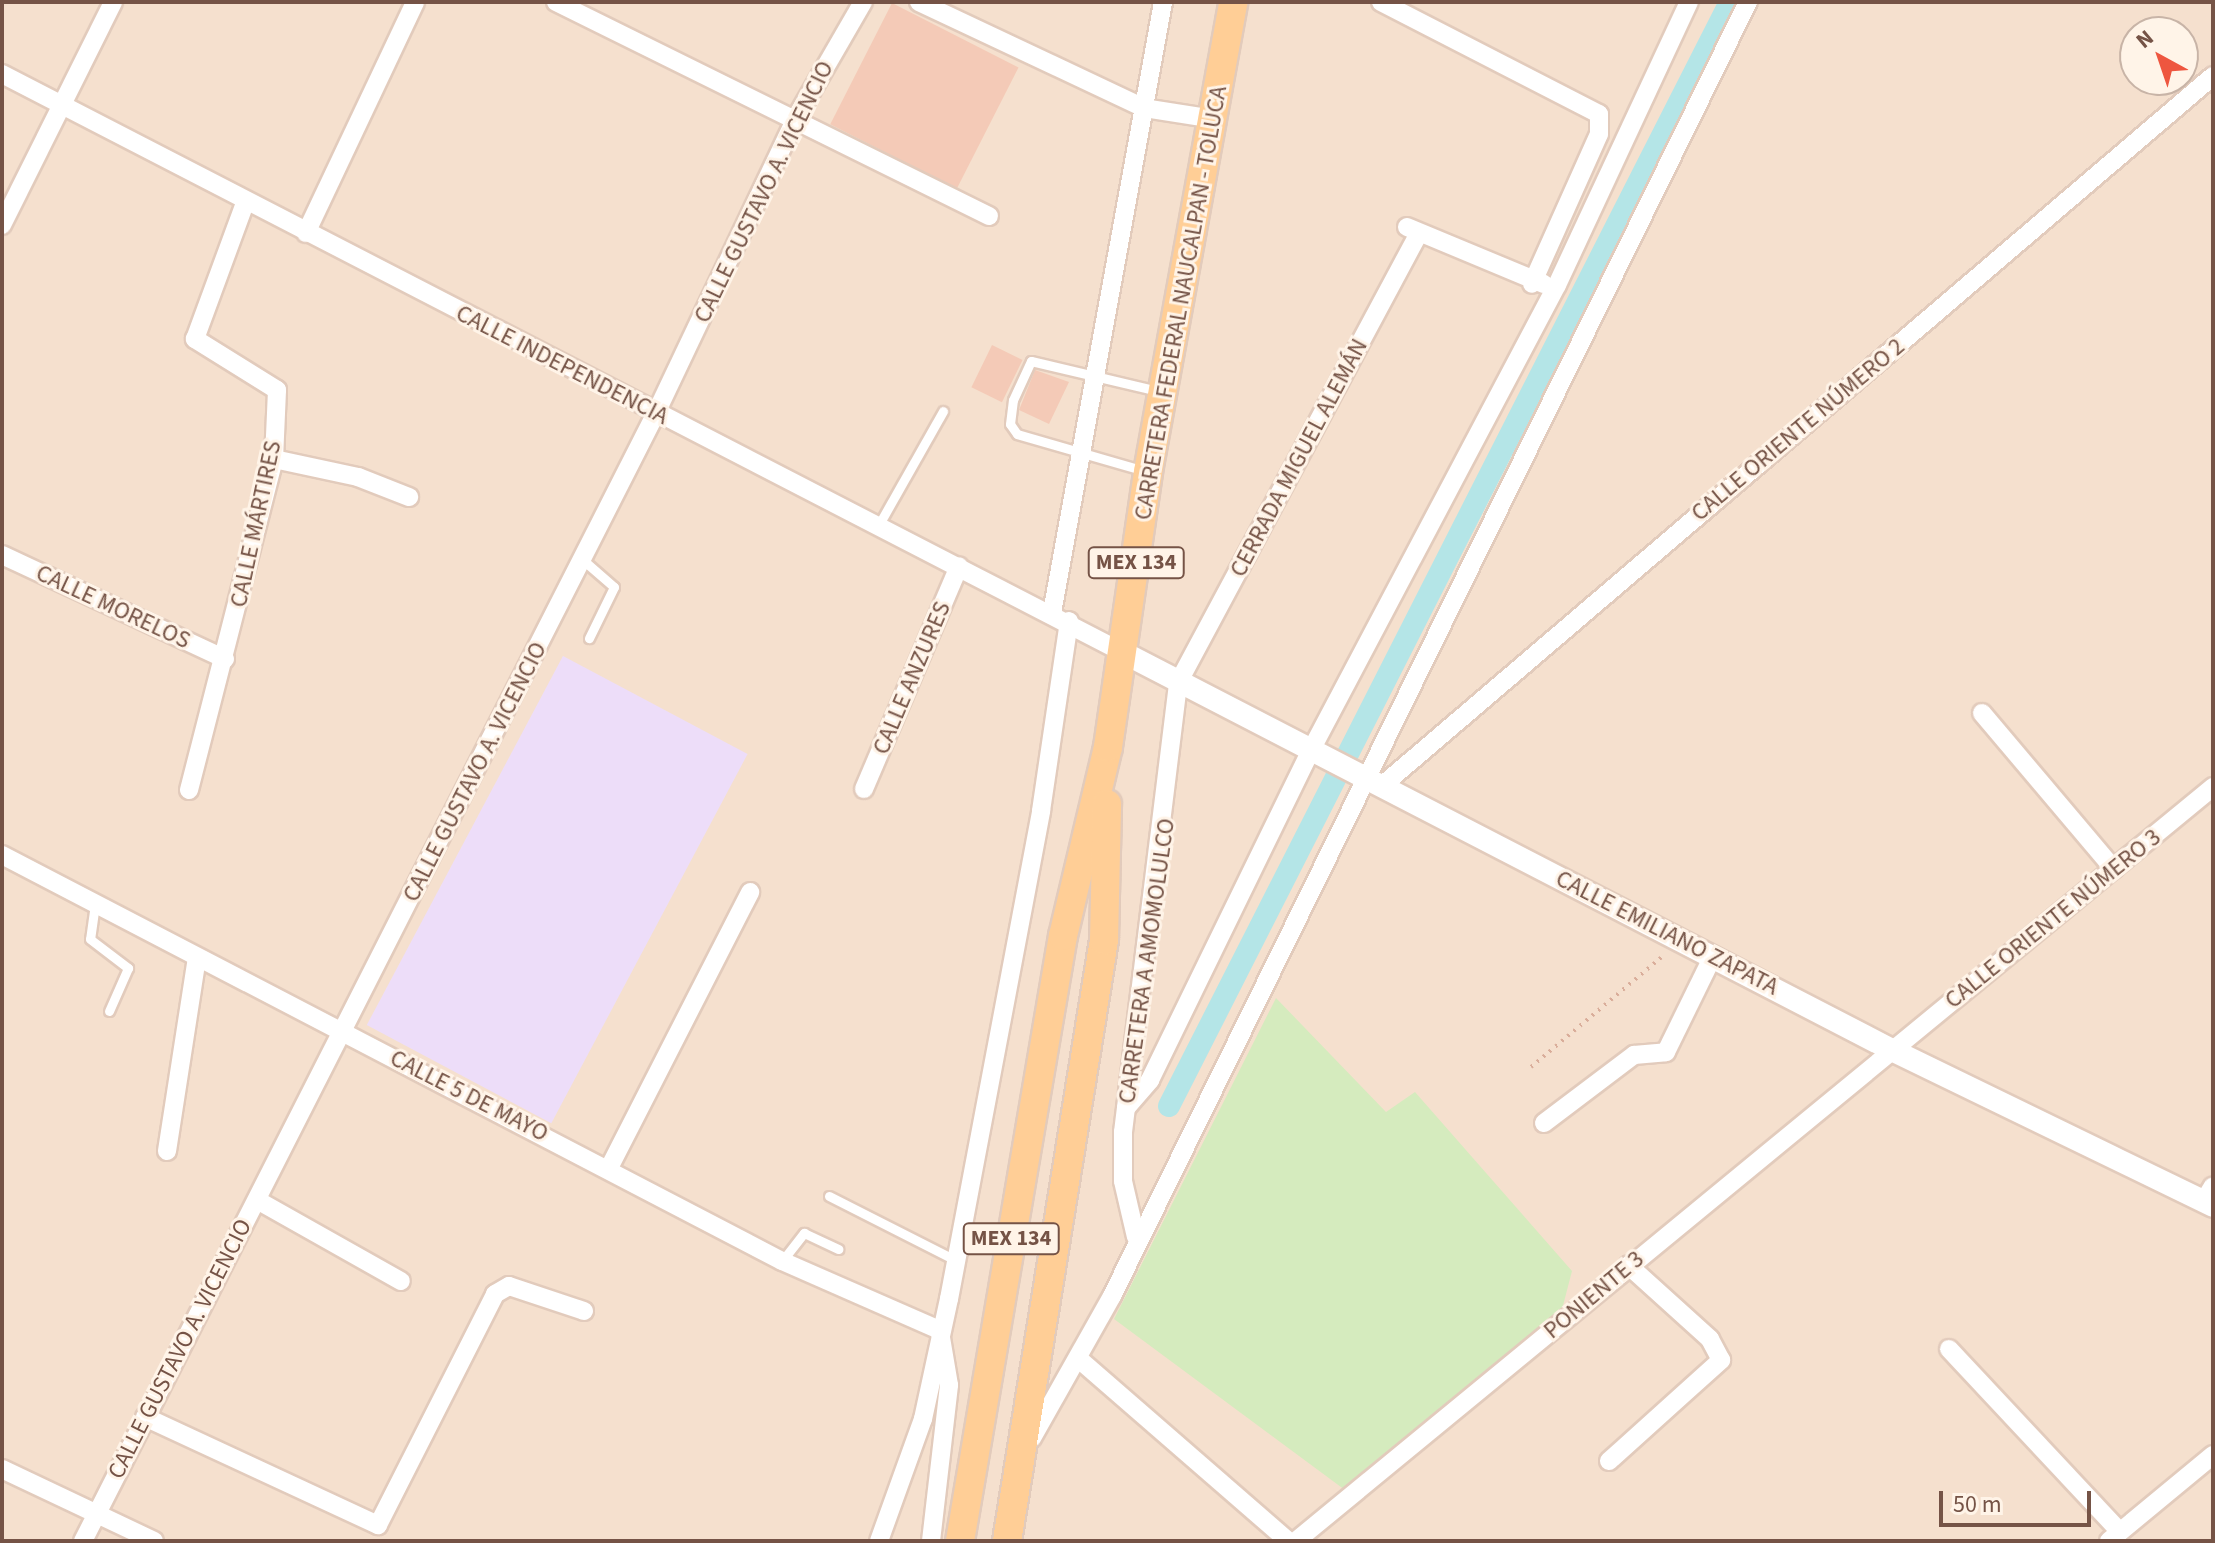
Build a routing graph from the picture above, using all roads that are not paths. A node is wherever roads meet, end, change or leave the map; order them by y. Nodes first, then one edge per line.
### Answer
1 (113, 2) edge
2 (415, 2) edge
3 (556, 2) edge
4 (863, 2) edge
5 (919, 2) edge
6 (1163, 2) edge
7 (1233, 2) edge
8 (1381, 2) edge
9 (1689, 2) edge
10 (1748, 2) edge
11 (2, 74) edge
12 (2213, 76) edge
13 (62, 103) junction
14 (1144, 108) junction
15 (796, 118) junction
16 (1214, 119) junction
17 (245, 203) junction
18 (989, 216) dead end
19 (2, 225) edge
20 (306, 233) junction
21 (1532, 284) junction
22 (1557, 285) junction
23 (1095, 374) junction
24 (1166, 393) junction
25 (943, 411) dead end
26 (656, 413) junction
27 (1081, 454) junction
28 (274, 459) junction
29 (1148, 472) junction
30 (409, 497) dead end
31 (878, 526) junction
32 (2, 555) edge
33 (583, 560) junction
34 (959, 566) junction
35 (1060, 617) junction
36 (589, 638) dead end
37 (1124, 653) junction
38 (225, 659) junction
39 (1178, 683) junction
40 (1982, 713) dead end
41 (1108, 747) junction
42 (1347, 769) junction
43 (2213, 787) edge
44 (864, 789) dead end
45 (189, 790) dead end
46 (2, 855) edge
47 (2114, 869) junction
48 (750, 892) dead end
49 (95, 904) junction
50 (1713, 956) junction
51 (197, 957) junction
52 (109, 1011) dead end
53 (343, 1031) junction
54 (1892, 1050) junction
55 (1126, 1108) junction
56 (1544, 1123) dead end
57 (167, 1151) dead end
58 (609, 1168) junction
59 (829, 1196) dead end
60 (2210, 1198) edge
61 (257, 1200) junction
62 (1136, 1237) junction
63 (839, 1249) dead end
64 (955, 1260) junction
65 (782, 1261) junction
66 (1628, 1265) junction
67 (401, 1281) dead end
68 (584, 1311) dead end
69 (939, 1330) junction
70 (1949, 1349) dead end
71 (1080, 1360) junction
72 (145, 1417) junction
73 (2213, 1455) edge
74 (1609, 1461) dead end
75 (1020, 1467) junction
76 (2, 1469) edge
77 (96, 1513) junction
78 (2114, 1536) edge
79 (83, 1541) edge
80 (154, 1541) edge
81 (879, 1541) edge
82 (931, 1541) edge
83 (960, 1541) edge
84 (1007, 1541) edge
85 (1288, 1541) edge
86 (1296, 1541) edge

1 - 13 street
2 - 20 street
3 - 15 street
4 - 15 street, CALLE GUSTAVO A. VICENCIO
5 - 14 street
6 - 14 street
7 - 16 main road, CARRETERA FEDERAL NAUCALPAN - TOLUCA / MEX 134
8 - 21 street
9 - 22 street
10 - 42 street
11 - 13 street, CALLE INDEPENDENCIA
12 - 42 street, CALLE ORIENTE NÚMERO 2
13 - 17 street, CALLE INDEPENDENCIA
13 - 19 street
14 - 16 street
14 - 23 street
15 - 18 street
15 - 26 street, CALLE GUSTAVO A. VICENCIO
16 - 24 main road, CARRETERA FEDERAL NAUCALPAN - TOLUCA / MEX 134
17 - 20 street, CALLE INDEPENDENCIA
17 - 28 street, CALLE MÁRTIRES
20 - 26 street, CALLE INDEPENDENCIA
21 - 22 street
21 - 39 street, CERRADA MIGUEL ALEMÁN
22 - 42 street
23 - 24 lane
23 - 27 street
23 - 27 lane
24 - 29 main road, CARRETERA FEDERAL NAUCALPAN - TOLUCA / MEX 134
25 - 31 lane
26 - 31 street, CALLE INDEPENDENCIA
26 - 33 street, CALLE GUSTAVO A. VICENCIO
27 - 29 lane
27 - 35 street
28 - 30 street
28 - 38 street, CALLE MÁRTIRES
29 - 37 main road, CARRETERA FEDERAL NAUCALPAN - TOLUCA / MEX 134
31 - 34 street, CALLE INDEPENDENCIA
32 - 38 street, CALLE MORELOS
33 - 36 lane
33 - 53 street, CALLE GUSTAVO A. VICENCIO
34 - 35 street, CALLE INDEPENDENCIA
34 - 44 street, CALLE ANZURES
35 - 37 street, CALLE INDEPENDENCIA
35 - 64 street
37 - 39 street, CALLE EMILIANO ZAPATA
37 - 41 main road, CARRETERA FEDERAL NAUCALPAN - TOLUCA / MEX 134
38 - 45 street, CALLE MÁRTIRES
39 - 42 street, CALLE EMILIANO ZAPATA
39 - 55 street, CARRETERA A AMOMOLULCO
40 - 47 street
41 - 75 main road, CARRETERA FEDERAL NAUCALPAN - TOLUCA / MEX 134
41 - 83 main road, CARRETERA FEDERAL NAUCALPAN - TOLUCA / MEX 134
42 - 50 street, CALLE EMILIANO ZAPATA
42 - 55 street
42 - 62 street
43 - 47 street, CALLE ORIENTE NÚMERO 3
46 - 49 street, CALLE 5 DE MAYO
47 - 54 street, CALLE ORIENTE NÚMERO 3
48 - 58 street
49 - 51 street, CALLE 5 DE MAYO
49 - 52 lane
50 - 54 street, CALLE EMILIANO ZAPATA
50 - 56 street
51 - 53 street, CALLE 5 DE MAYO
51 - 57 street
53 - 58 street, CALLE 5 DE MAYO
53 - 61 street, CALLE GUSTAVO A. VICENCIO
54 - 60 street, CALLE EMILIANO ZAPATA
54 - 66 street, PONIENTE 3
55 - 62 street, CARRETERA A AMOMOLULCO
58 - 65 street, CALLE 5 DE MAYO
59 - 64 lane
61 - 67 street
61 - 72 street, CALLE GUSTAVO A. VICENCIO
62 - 71 street
63 - 65 lane
64 - 69 street
65 - 69 street, CALLE 5 DE MAYO
66 - 74 street
66 - 86 street, PONIENTE 3
68 - 72 street
69 - 81 street
69 - 82 street
70 - 78 street
71 - 75 street
71 - 85 street
72 - 77 street, CALLE GUSTAVO A. VICENCIO
73 - 78 street
75 - 84 main road, CARRETERA FEDERAL NAUCALPAN - TOLUCA / MEX 134
76 - 77 street
77 - 79 street, CALLE GUSTAVO A. VICENCIO
77 - 80 street

